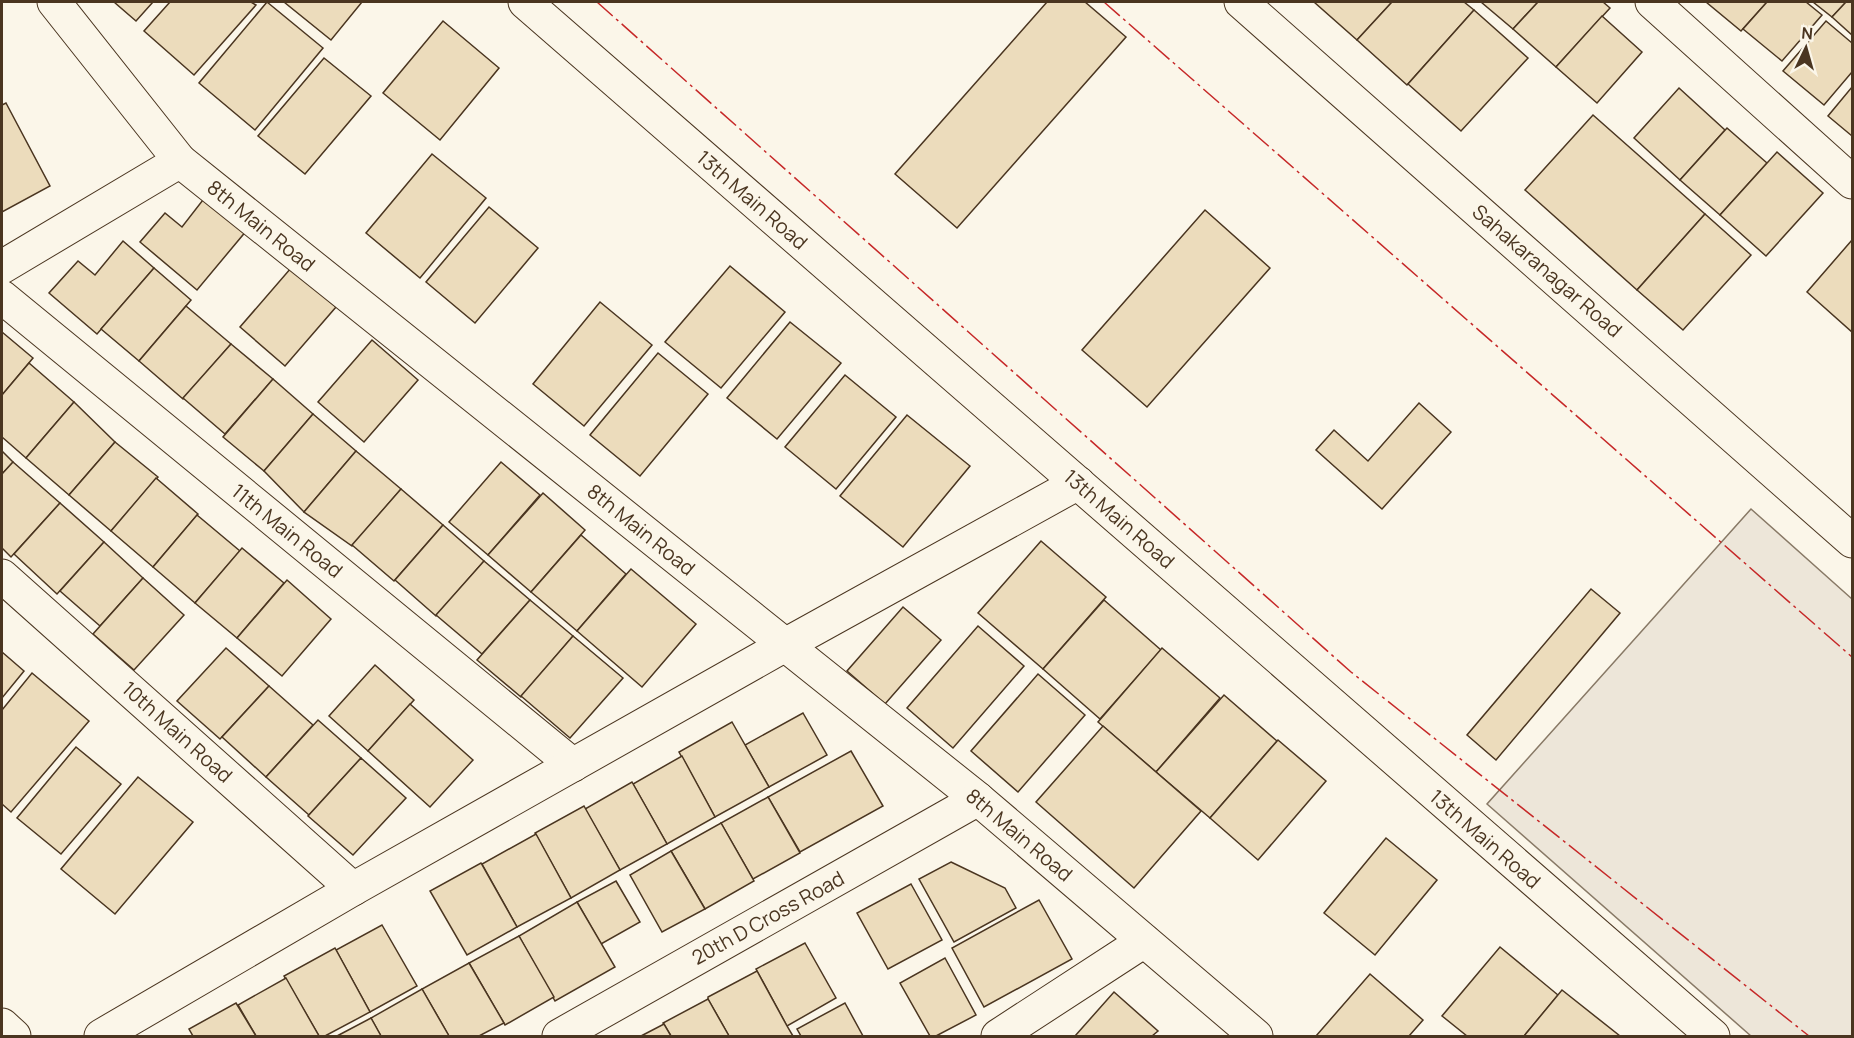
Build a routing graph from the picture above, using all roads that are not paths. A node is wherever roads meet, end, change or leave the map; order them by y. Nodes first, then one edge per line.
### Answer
1 (54, 2) edge
2 (525, 2) edge
3 (1241, 2) edge
4 (1652, 2) edge
5 (180, 161) junction
6 (1852, 182) edge
7 (2, 267) edge
8 (2, 297) edge
9 (1078, 483) junction
10 (1852, 541) edge
11 (2, 576) edge
12 (785, 645) junction
13 (573, 765) junction
14 (978, 799) junction
15 (352, 889) junction
16 (1144, 941) junction
17 (2, 1026) edge
18 (14, 1036) edge
19 (101, 1036) edge
20 (559, 1036) edge
21 (998, 1036) edge
22 (1256, 1036) edge
23 (1713, 1036) edge

1 - 5 street, 8th Main Road
2 - 9 street, 13th Main Road
3 - 10 street, Sahakaranagar Road
4 - 6 street
5 - 7 street
5 - 12 street, 8th Main Road
8 - 13 street, 11th Main Road
9 - 12 street
9 - 23 street, 13th Main Road
11 - 15 street, 10th Main Road
12 - 13 street
12 - 14 street, 8th Main Road
13 - 15 street
14 - 16 street, 8th Main Road
14 - 20 street, 20th D Cross Road
15 - 19 street
16 - 21 street
16 - 22 street, 8th Main Road
17 - 18 street

